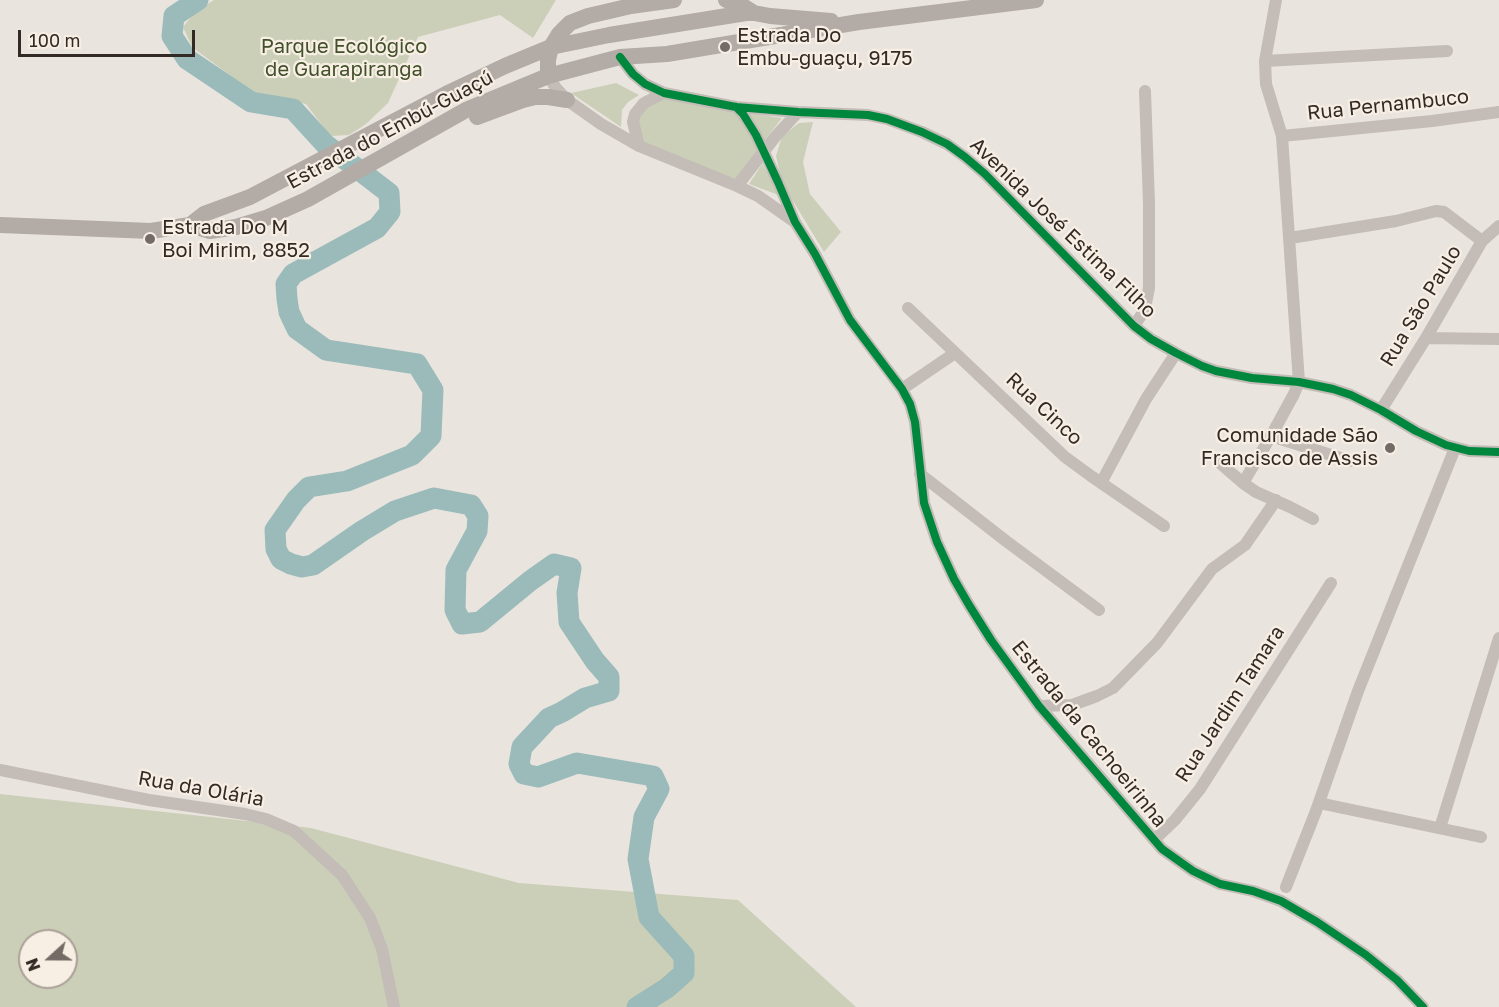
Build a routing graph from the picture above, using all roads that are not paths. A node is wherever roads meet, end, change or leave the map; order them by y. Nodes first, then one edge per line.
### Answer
1 (674, 0) edge
2 (726, 0) edge
3 (1036, 0) edge
4 (1276, 0) edge
5 (754, 12) junction
6 (859, 22) junction
7 (609, 35) junction
8 (551, 47) junction
9 (1447, 51) dead end
10 (620, 57) junction
11 (1265, 61) junction
12 (548, 76) junction
13 (1145, 91) dead end
14 (663, 93) junction
15 (567, 100) junction
16 (736, 107) junction
17 (798, 112) junction
18 (1499, 112) edge
19 (1282, 136) junction
20 (418, 137) junction
21 (639, 146) junction
22 (764, 152) junction
23 (737, 186) junction
24 (795, 222) junction
25 (0, 225) edge
26 (190, 225) junction
27 (1499, 226) edge
28 (1290, 238) junction
29 (1482, 241) junction
30 (908, 308) dead end
31 (1134, 326) junction
32 (1426, 338) junction
33 (1499, 339) edge
34 (955, 353) junction
35 (1176, 353) junction
36 (1299, 382) junction
37 (902, 389) junction
38 (1381, 410) junction
39 (1271, 436) junction
40 (1455, 448) junction
41 (1499, 452) edge
42 (1350, 462) dead end
43 (1221, 464) dead end
44 (920, 474) junction
45 (1101, 483) junction
46 (1243, 483) junction
47 (1276, 501) junction
48 (1313, 519) dead end
49 (1164, 526) dead end
50 (1331, 583) dead end
51 (1099, 610) dead end
52 (1499, 638) edge
53 (1040, 706) junction
54 (0, 770) edge
55 (1319, 803) junction
56 (1440, 828) junction
57 (1481, 837) dead end
58 (1154, 840) junction
59 (1286, 887) dead end
60 (394, 1007) edge
61 (1423, 1007) edge

1 - 8 main road
2 - 5 main road
3 - 6 main road, Estrada do Embú-Guaçú
4 - 11 street
5 - 6 main road, Estrada do Embú-Guaçú
5 - 7 main road, Estrada do Embú-Guaçú
6 - 10 main road, Estrada do Embú-Guaçú
7 - 8 main road, Estrada do Embú-Guaçú
7 - 10 main road
8 - 12 main road
8 - 26 main road, Estrada do Embú-Guaçú
9 - 11 street
10 - 12 main road, Estrada do Embú-Guaçú
10 - 14 street, Avenida José Estima Filho
11 - 19 street
12 - 15 street, Estrada da Cachoeirinha
12 - 20 main road, Estrada do Embú-Guaçú
13 - 31 street
14 - 16 street, Avenida José Estima Filho
14 - 21 street
15 - 20 main road
15 - 21 street, Estrada da Cachoeirinha
16 - 17 street, Avenida José Estima Filho
16 - 22 street, Estrada da Cachoeirinha
17 - 22 street
17 - 31 street, Avenida José Estima Filho
18 - 19 street, Rua Pernambuco
19 - 28 street
20 - 26 main road, Estrada do Embú-Guaçú
21 - 23 street, Estrada da Cachoeirinha
22 - 23 street
22 - 24 street, Estrada da Cachoeirinha
23 - 24 street, Estrada da Cachoeirinha
24 - 37 street, Estrada da Cachoeirinha
25 - 26 main road, Estrada do Embú-Guaçú
27 - 29 street, Rua São Paulo
28 - 29 street
28 - 36 street
29 - 32 street, Rua São Paulo
30 - 34 street, Rua Cinco
31 - 35 street, Avenida José Estima Filho
32 - 33 street
32 - 38 street, Rua São Paulo
34 - 37 street
34 - 45 street, Rua Cinco
35 - 36 street, Avenida José Estima Filho
35 - 45 street
36 - 38 street, Avenida José Estima Filho
36 - 39 street
37 - 44 street, Estrada da Cachoeirinha
38 - 40 street, Avenida José Estima Filho
39 - 42 street
39 - 46 street
40 - 41 street, Avenida José Estima Filho
40 - 55 street
43 - 46 street
44 - 51 street
44 - 53 street, Estrada da Cachoeirinha
45 - 49 street, Rua Cinco
46 - 47 street
47 - 48 street
47 - 53 street
50 - 58 street, Rua Jardim Tamara
52 - 56 street
53 - 58 street, Estrada da Cachoeirinha
54 - 60 street, Rua da Olária
55 - 56 street
55 - 59 street
56 - 57 street
58 - 61 street, Estrada da Cachoeirinha

